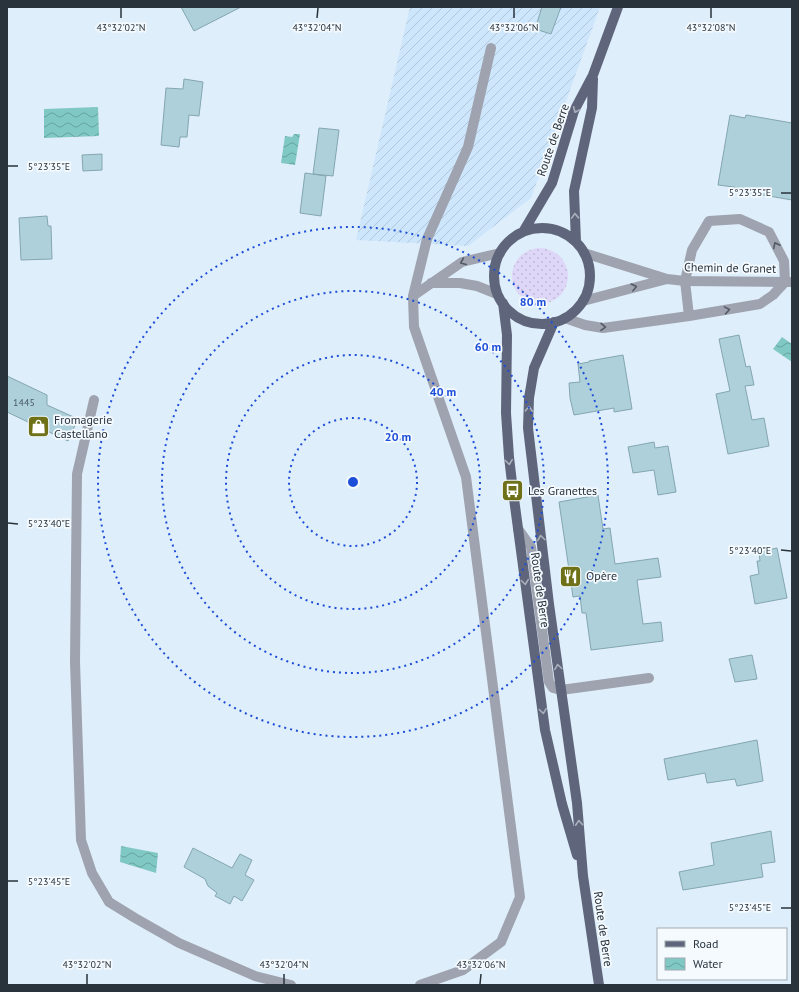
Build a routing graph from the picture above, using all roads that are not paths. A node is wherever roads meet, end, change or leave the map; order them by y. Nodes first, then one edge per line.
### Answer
1 (618, 7) edge
2 (491, 48) dead end
3 (593, 75) junction
4 (523, 232) junction
5 (576, 242) junction
6 (500, 253) junction
7 (584, 253) junction
8 (667, 278) junction
9 (684, 281) junction
10 (788, 282) edge
11 (431, 283) junction
12 (497, 294) junction
13 (413, 296) junction
14 (583, 301) junction
15 (502, 303) junction
16 (689, 316) junction
17 (565, 318) junction
18 (554, 322) junction
19 (94, 400) dead end
20 (518, 529) junction
21 (649, 678) dead end
22 (561, 690) junction
23 (583, 876) junction
24 (291, 985) edge
25 (420, 985) edge
26 (599, 985) edge

1 - 3 main road, Route de Berre
2 - 13 street
3 -> 4 main road, Route de Berre
5 -> 3 main road, Route de Berre
4 - 5 main road
4 - 6 main road
5 - 7 main road
6 -> 11 street
6 - 12 main road
7 - 8 street, Chemin de Granet
7 - 14 main road
8 - 9 street, Chemin de Granet
14 -> 8 street, Chemin de Granet
9 - 10 street, Chemin de Granet
10 -> 9 street
9 - 16 street
16 -> 10 street
11 - 12 street
11 - 13 street
12 - 15 main road
13 - 25 street
14 - 17 main road
15 - 18 main road
15 -> 20 main road, Route de Berre
17 -> 16 street
17 - 18 main road
22 -> 18 main road, Route de Berre
19 - 24 street
20 - 22 street
20 -> 23 main road, Route de Berre
21 - 22 street
23 -> 22 main road, Route de Berre
23 - 26 main road, Route de Berre

